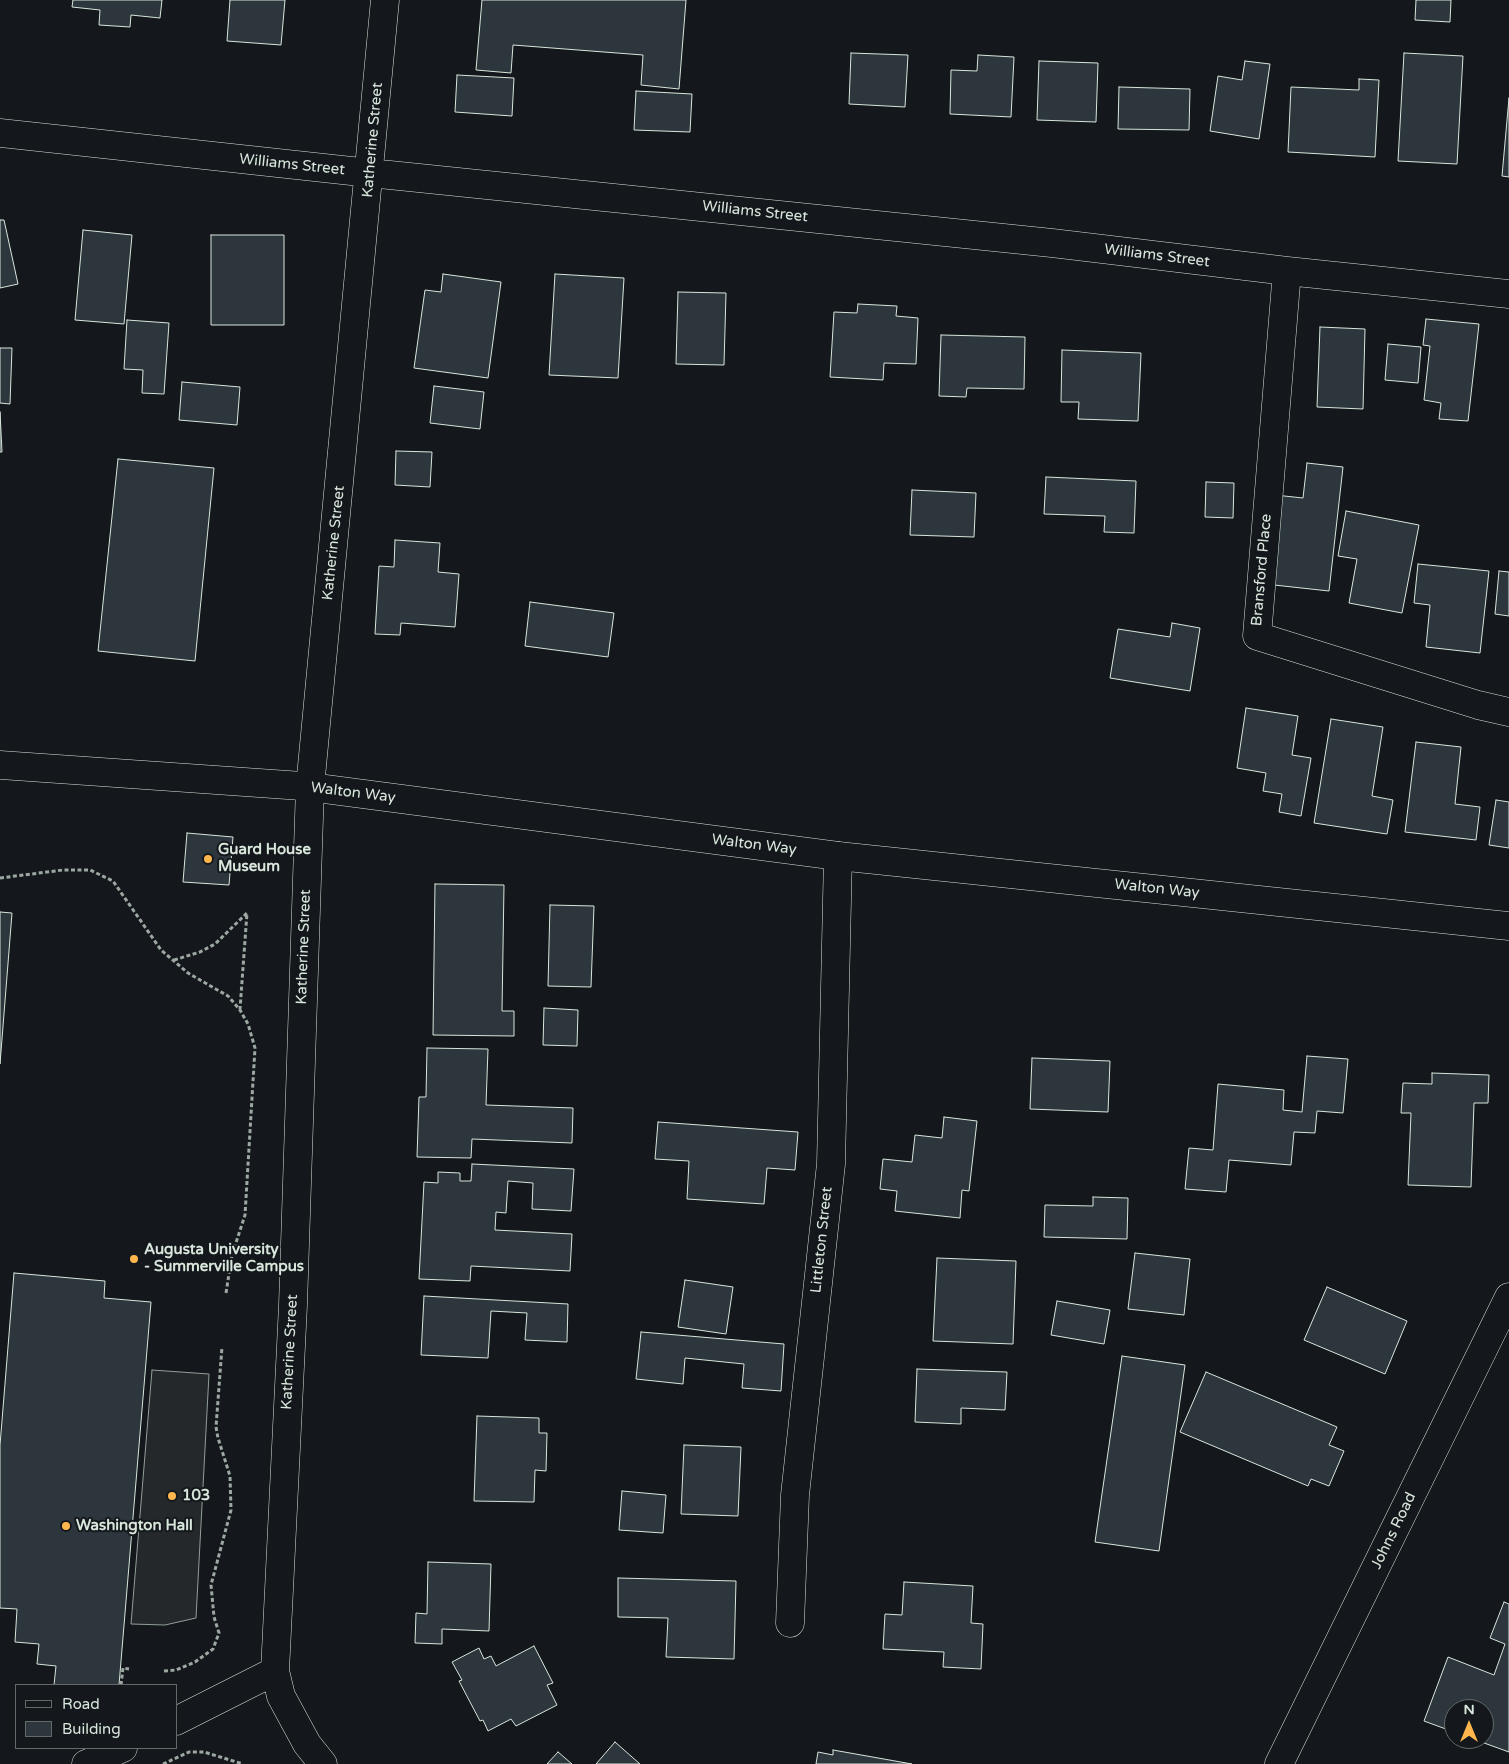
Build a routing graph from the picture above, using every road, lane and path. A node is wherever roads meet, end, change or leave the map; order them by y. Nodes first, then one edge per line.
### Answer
1 (385, 0) edge
2 (0, 133) edge
3 (370, 173) junction
4 (1287, 271) junction
5 (1509, 294) edge
6 (1509, 712) edge
7 (0, 765) edge
8 (310, 787) junction
9 (838, 856) junction
10 (0, 878) edge
11 (1509, 926) edge
12 (174, 960) junction
13 (240, 1010) junction
14 (226, 1293) dead end
15 (1509, 1297) edge
16 (222, 1347) dead end
17 (790, 1623) dead end
18 (129, 1669) dead end
19 (164, 1671) dead end
20 (274, 1671) junction
21 (121, 1684) edge
22 (178, 1720) edge
23 (121, 1749) edge
24 (86, 1764) edge
25 (162, 1764) edge
26 (242, 1764) edge
27 (323, 1764) edge
28 (1279, 1764) edge

1 - 3 street, Katherine Street
2 - 3 street, Williams Street
3 - 4 street, Williams Street
3 - 8 street, Katherine Street
4 - 5 street, Williams Street
4 - 6 street, Bransford Place
7 - 8 street, Walton Way
8 - 9 street, Walton Way
8 - 20 street, Katherine Street
9 - 11 street, Walton Way
9 - 17 street, Littleton Street
10 - 12 path
12 - 13 path
12 - 13 path
13 - 14 path
15 - 28 street, Johns Road
16 - 19 path
18 - 21 path
20 - 22 street
20 - 27 street, Katherine Street
23 - 24 street
25 - 26 path

